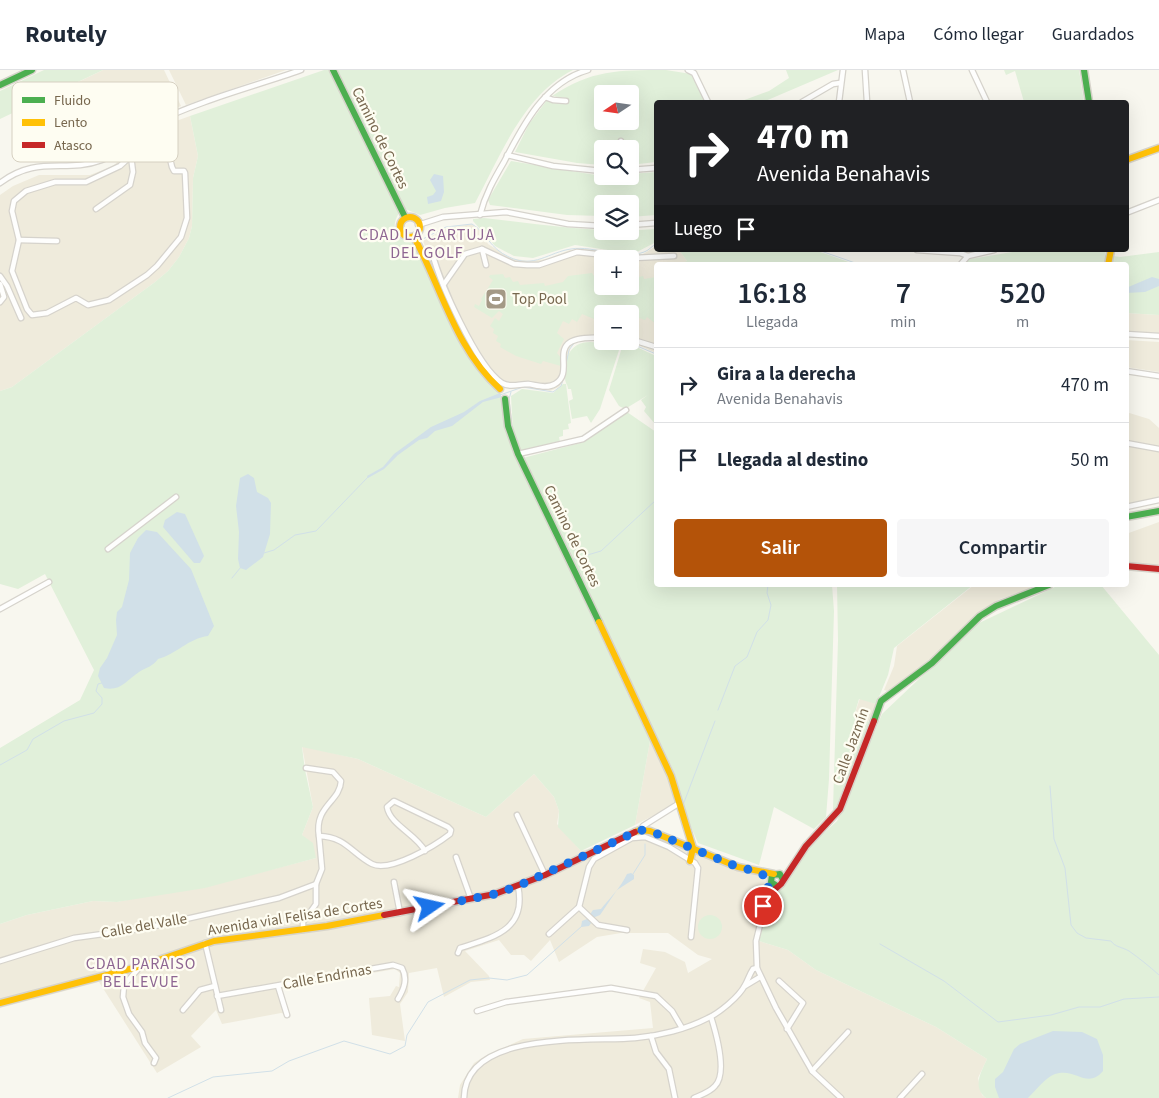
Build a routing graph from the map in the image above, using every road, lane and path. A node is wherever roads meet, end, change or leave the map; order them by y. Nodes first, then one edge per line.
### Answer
1 (32, 70) edge
2 (301, 70) edge
3 (333, 70) edge
4 (588, 70) edge
5 (688, 70) edge
6 (843, 70) edge
7 (866, 70) edge
8 (903, 70) edge
9 (972, 70) edge
10 (1084, 70) edge
11 (693, 71) edge
12 (840, 83) junction
13 (0, 85) edge
14 (545, 97) junction
15 (707, 100) edge
16 (805, 100) edge
17 (839, 100) edge
18 (867, 100) edge
19 (910, 100) edge
20 (986, 100) edge
21 (1089, 100) edge
22 (566, 101) dead end
23 (178, 114) edge
24 (1159, 148) edge
25 (507, 155) junction
26 (1129, 159) edge
27 (92, 162) edge
28 (124, 162) edge
29 (131, 162) edge
30 (171, 162) edge
31 (654, 168) edge
32 (639, 169) edge
33 (594, 170) edge
34 (0, 183) edge
35 (1159, 200) edge
36 (96, 208) dead end
37 (1129, 212) edge
38 (480, 215) junction
39 (405, 217) junction
40 (654, 223) edge
41 (639, 224) edge
42 (418, 225) junction
43 (594, 226) edge
44 (414, 237) junction
45 (19, 240) junction
46 (57, 241) dead end
47 (482, 249) junction
48 (424, 252) junction
49 (946, 252) edge
50 (985, 252) edge
51 (674, 256) dead end
52 (968, 256) junction
53 (963, 262) edge
54 (486, 265) dead end
55 (0, 276) edge
56 (0, 284) edge
57 (444, 284) junction
58 (0, 302) edge
59 (21, 318) dead end
60 (1129, 334) edge
61 (1159, 336) edge
62 (594, 337) edge
63 (639, 342) edge
64 (654, 346) edge
65 (1129, 371) edge
66 (1159, 376) edge
67 (500, 389) joint
68 (505, 399) joint
69 (626, 410) dead end
70 (1129, 443) edge
71 (1159, 449) edge
72 (518, 454) junction
73 (176, 497) dead end
74 (1159, 500) edge
75 (1129, 506) edge
76 (1159, 511) edge
77 (1129, 516) edge
78 (108, 549) dead end
79 (1129, 566) edge
80 (1159, 569) edge
81 (49, 582) dead end
82 (1046, 587) edge
83 (0, 609) edge
84 (306, 768) dead end
85 (678, 804) junction
86 (518, 815) dead end
87 (640, 830) junction
88 (319, 836) junction
89 (693, 848) junction
90 (425, 851) junction
91 (456, 857) dead end
92 (690, 858) junction
93 (790, 867) junction
94 (545, 874) junction
95 (773, 877) junction
96 (782, 880) junction
97 (394, 882) dead end
98 (316, 884) junction
99 (518, 886) junction
100 (777, 886) junction
101 (766, 896) junction
102 (470, 899) junction
103 (579, 906) junction
104 (400, 913) junction
105 (303, 930) junction
106 (627, 930) dead end
107 (549, 934) dead end
108 (691, 937) dead end
109 (205, 944) junction
110 (458, 953) dead end
111 (0, 960) edge
112 (141, 966) junction
113 (757, 968) junction
114 (760, 977) junction
115 (779, 981) dead end
116 (215, 986) junction
117 (278, 986) junction
118 (745, 986) junction
119 (217, 996) junction
120 (398, 999) dead end
121 (0, 1002) edge
122 (182, 1010) dead end
123 (221, 1010) dead end
124 (477, 1011) dead end
125 (287, 1015) dead end
126 (711, 1017) junction
127 (682, 1028) junction
128 (787, 1029) junction
129 (848, 1032) dead end
130 (651, 1036) junction
131 (154, 1063) dead end
132 (812, 1071) junction
133 (922, 1074) dead end
134 (464, 1098) edge
135 (675, 1098) edge
136 (694, 1098) edge
137 (841, 1098) edge
138 (900, 1098) edge

1 - 13 street
2 - 23 street
3 - 39 street, Camino de Cortes
4 - 14 street
5 - 11 street
6 - 12 street
7 - 18 street
8 - 19 street
9 - 20 street
10 - 21 street
11 - 15 street
12 - 16 street
12 - 17 street
14 - 22 street
14 - 25 street
24 - 26 street
25 - 33 street
25 - 38 street
27 - 34 street
28 - 45 street
29 - 36 street
30 - 45 street
31 - 32 street
35 - 37 street
38 - 42 street
38 - 43 street
39 - 42 street
39 - 44 street
40 - 41 street
42 - 44 street
44 - 48 street, Camino de Cortes
45 - 46 street
47 - 51 street
47 - 54 street
47 - 57 street
48 - 57 street
48 - 67 street, Camino de Cortes
49 - 52 street
50 - 52 street
52 - 53 street
55 - 59 street
56 - 58 street
57 - 62 street
60 - 61 street
63 - 64 street
65 - 66 street
67 - 68 street, Camino de Cortes
68 - 72 street, Camino de Cortes
69 - 72 street
70 - 71 street
72 - 85 street, Camino de Cortes
73 - 78 street
74 - 75 street
76 - 77 street
79 - 80 street
81 - 83 street
82 - 93 street, Calle Jazmín
84 - 88 street
85 - 87 street
85 - 89 street, Camino de Cortes
86 - 94 street
87 - 89 street
87 - 94 street, Avenida vial Felisa de Cortes
88 - 90 street
88 - 98 street
89 - 92 street
89 - 95 street
90 - 90 street
91 - 102 street
92 - 103 street
92 - 108 street
93 - 95 street, Calle Jazmín
93 - 96 street, Calle Jazmín
94 - 99 street, Avenida vial Felisa de Cortes
95 - 96 street
95 - 100 street
95 - 101 street
96 - 100 street, Calle Jazmín
97 - 104 street
98 - 105 street
98 - 111 street, Calle del Valle
99 - 102 street, Avenida vial Felisa de Cortes
99 - 110 street
100 - 101 street, Calle Jazmín
101 - 113 street
102 - 104 street, Avenida vial Felisa de Cortes
103 - 106 street
103 - 107 street
104 - 105 street, Avenida vial Felisa de Cortes
105 - 109 street, Avenida vial Felisa de Cortes
109 - 112 street, Avenida vial Felisa de Cortes
109 - 116 street
112 - 121 street, Avenida vial Felisa de Cortes
112 - 131 street
113 - 114 street
113 - 118 street
114 - 118 street
114 - 128 street
115 - 128 street
116 - 119 street
116 - 122 street
117 - 119 street, Calle Endrinas
117 - 120 street, Calle Endrinas
117 - 125 street
118 - 126 street
119 - 123 street
124 - 127 street
126 - 127 street
126 - 136 street
127 - 130 street
128 - 132 street
129 - 132 street
130 - 134 street
130 - 135 street
132 - 137 street
133 - 138 street

